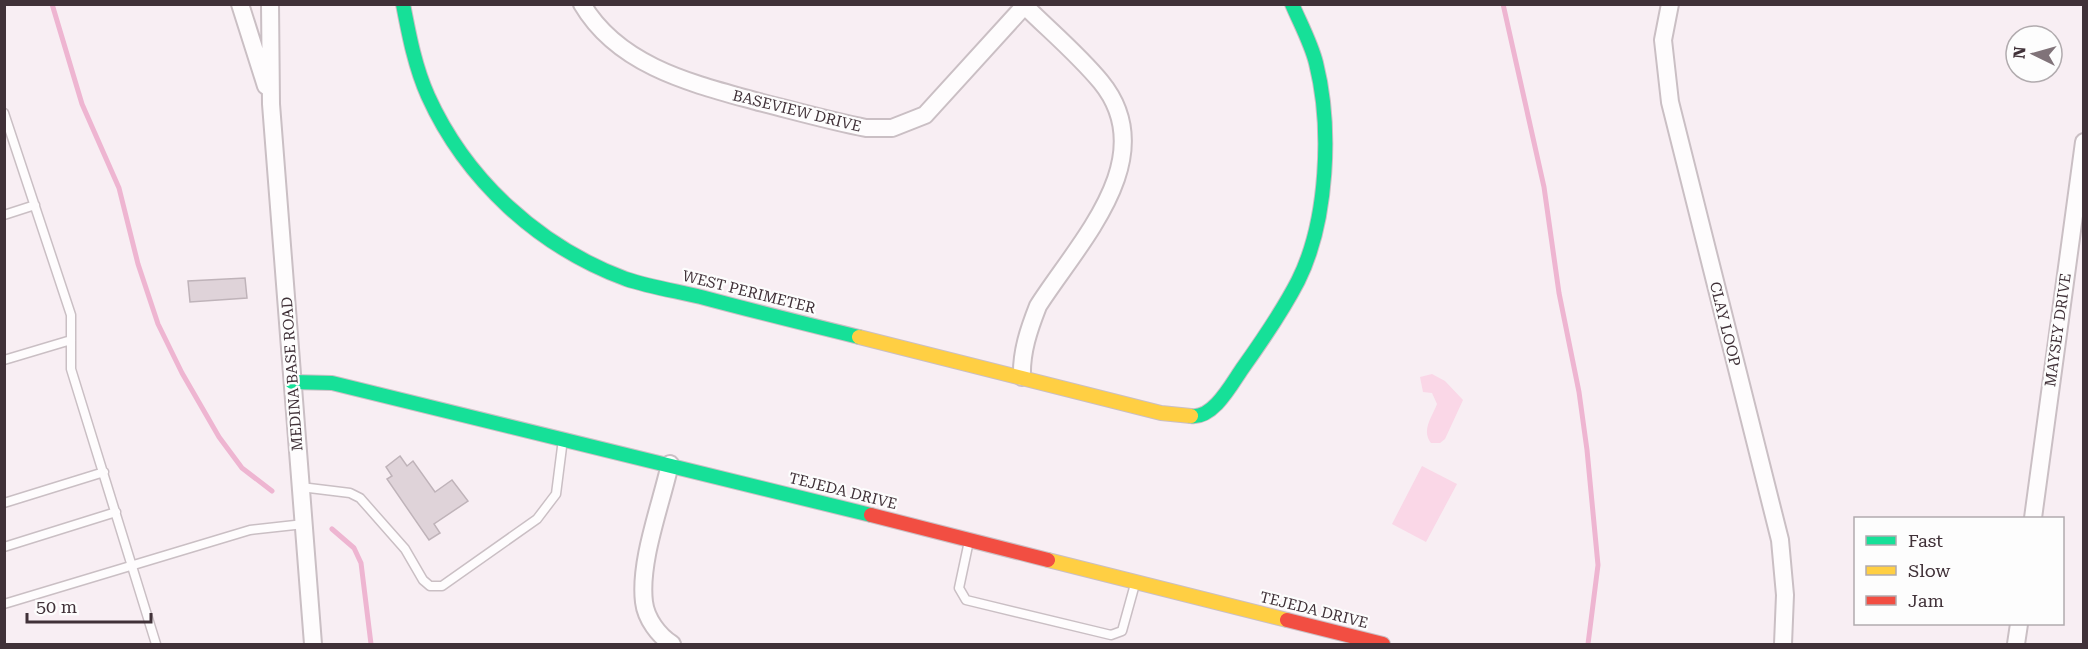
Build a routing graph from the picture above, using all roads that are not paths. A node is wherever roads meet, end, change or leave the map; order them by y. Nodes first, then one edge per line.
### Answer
1 (240, 4) edge
2 (270, 4) edge
3 (403, 4) edge
4 (582, 4) edge
5 (1292, 4) edge
6 (1670, 4) edge
7 (1025, 5) edge
8 (271, 104) junction
9 (4, 113) edge
10 (2084, 142) edge
11 (35, 205) junction
12 (4, 215) edge
13 (71, 340) junction
14 (4, 360) edge
15 (1022, 377) junction
16 (292, 382) junction
17 (562, 438) junction
18 (670, 464) junction
19 (104, 472) junction
20 (301, 487) junction
21 (4, 503) edge
22 (116, 512) junction
23 (2033, 517) edge
24 (304, 524) junction
25 (970, 539) junction
26 (4, 547) edge
27 (133, 564) junction
28 (1136, 581) junction
29 (4, 604) edge
30 (2019, 625) edge
31 (156, 645) edge
32 (313, 645) edge
33 (672, 645) edge
34 (1383, 645) edge
35 (1783, 645) edge
36 (2016, 645) edge

1 - 8 street, MEDINA BASE ROAD
2 - 8 street, MEDINA BASE ROAD
3 - 15 street, WEST PERIMETER
4 - 7 street, BASEVIEW DRIVE
5 - 15 street, WEST PERIMETER
6 - 35 street, CLAY LOOP
7 - 15 street
8 - 16 street, MEDINA BASE ROAD
9 - 11 lane
10 - 23 street, MAYSEY DRIVE
11 - 12 lane
11 - 13 lane
13 - 14 lane
13 - 19 lane
16 - 17 street, TEJEDA DRIVE
16 - 20 street, MEDINA BASE ROAD
17 - 18 street, TEJEDA DRIVE
17 - 20 lane
18 - 25 street, TEJEDA DRIVE
18 - 33 street
19 - 21 lane
19 - 22 lane
20 - 24 street, MEDINA BASE ROAD
22 - 26 lane
22 - 27 lane
24 - 27 lane
24 - 32 street, MEDINA BASE ROAD
25 - 28 street, TEJEDA DRIVE
25 - 28 lane
27 - 29 lane
27 - 31 lane
28 - 34 street, TEJEDA DRIVE
30 - 36 street

